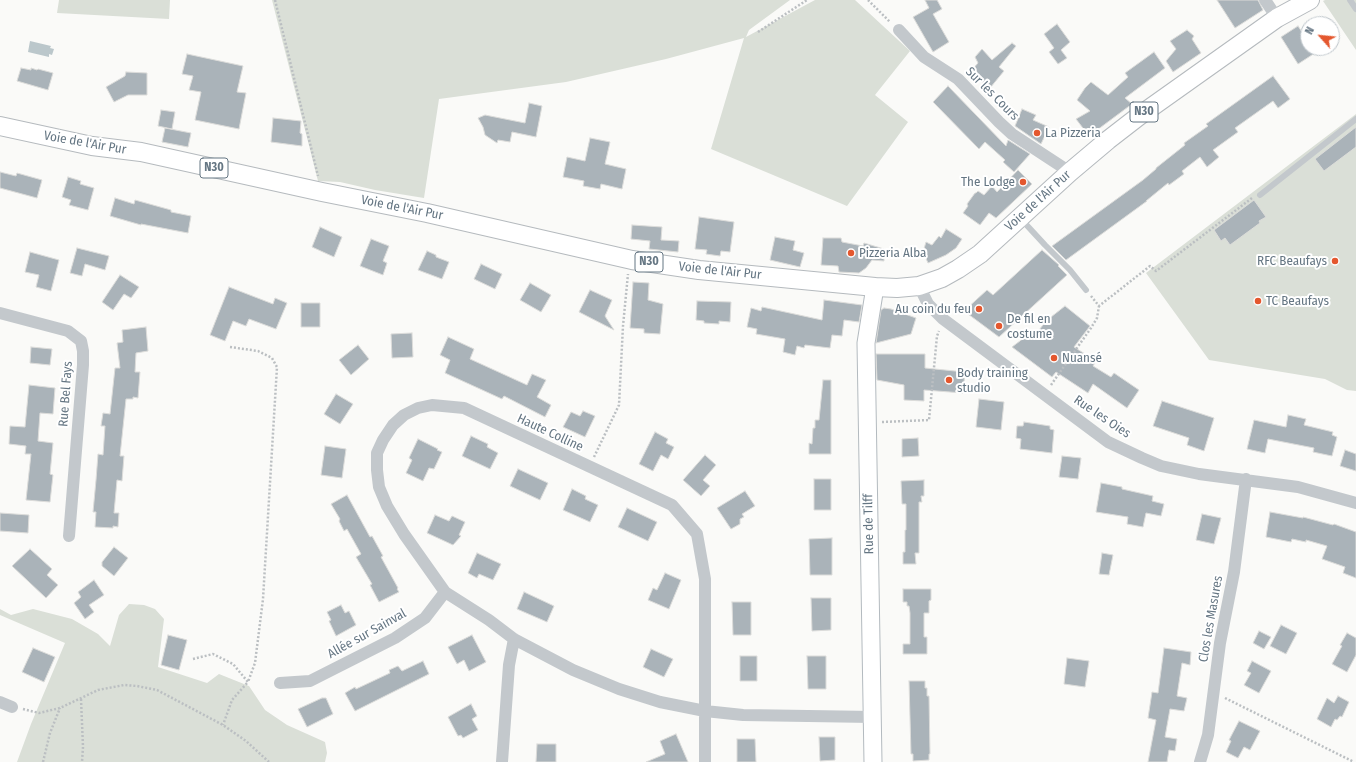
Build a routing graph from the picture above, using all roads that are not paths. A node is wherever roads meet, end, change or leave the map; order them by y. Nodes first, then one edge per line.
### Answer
1 (1265, 0) edge
2 (1310, 0) edge
3 (1350, 0) edge
4 (1356, 9) edge
5 (1277, 18) junction
6 (899, 30) road end
7 (1356, 119) edge
8 (0, 126) edge
9 (1070, 172) junction
10 (1260, 196) road end
11 (1020, 217) junction
12 (920, 286) junction
13 (875, 287) junction
14 (1086, 290) road end
15 (0, 313) edge
16 (1246, 479) junction
17 (1356, 503) edge
18 (69, 536) dead end
19 (445, 592) junction
20 (514, 638) junction
21 (280, 683) dead end
22 (0, 702) edge
23 (12, 707) road end
24 (705, 711) junction
25 (873, 717) junction
26 (502, 762) edge
27 (705, 762) edge
28 (873, 762) edge
29 (1200, 762) edge

1 - 5 street
2 - 5 main road, Voie de l'Air Pur / N30
3 - 4 lane
5 - 9 main road, Voie de l'Air Pur / N30
6 - 9 street, Sur les Cours
7 - 10 lane
8 - 13 main road, Voie de l'Air Pur / N30
9 - 11 main road, Voie de l'Air Pur / N30
11 - 12 main road, Voie de l'Air Pur / N30
11 - 14 lane
12 - 13 main road, Voie de l'Air Pur / N30
12 - 16 street, Rue les Oies
13 - 25 main road, Rue de Tilff
15 - 18 street, Rue Bel Fays
16 - 17 street, Rue les Oies
16 - 29 street, Clos les Masures
19 - 20 street
19 - 21 street, Allée sur Sainval
19 - 24 street, Haute Colline
20 - 24 street
20 - 26 street
22 - 23 street
24 - 25 street
24 - 27 street
25 - 28 main road, Rue de Tilff

